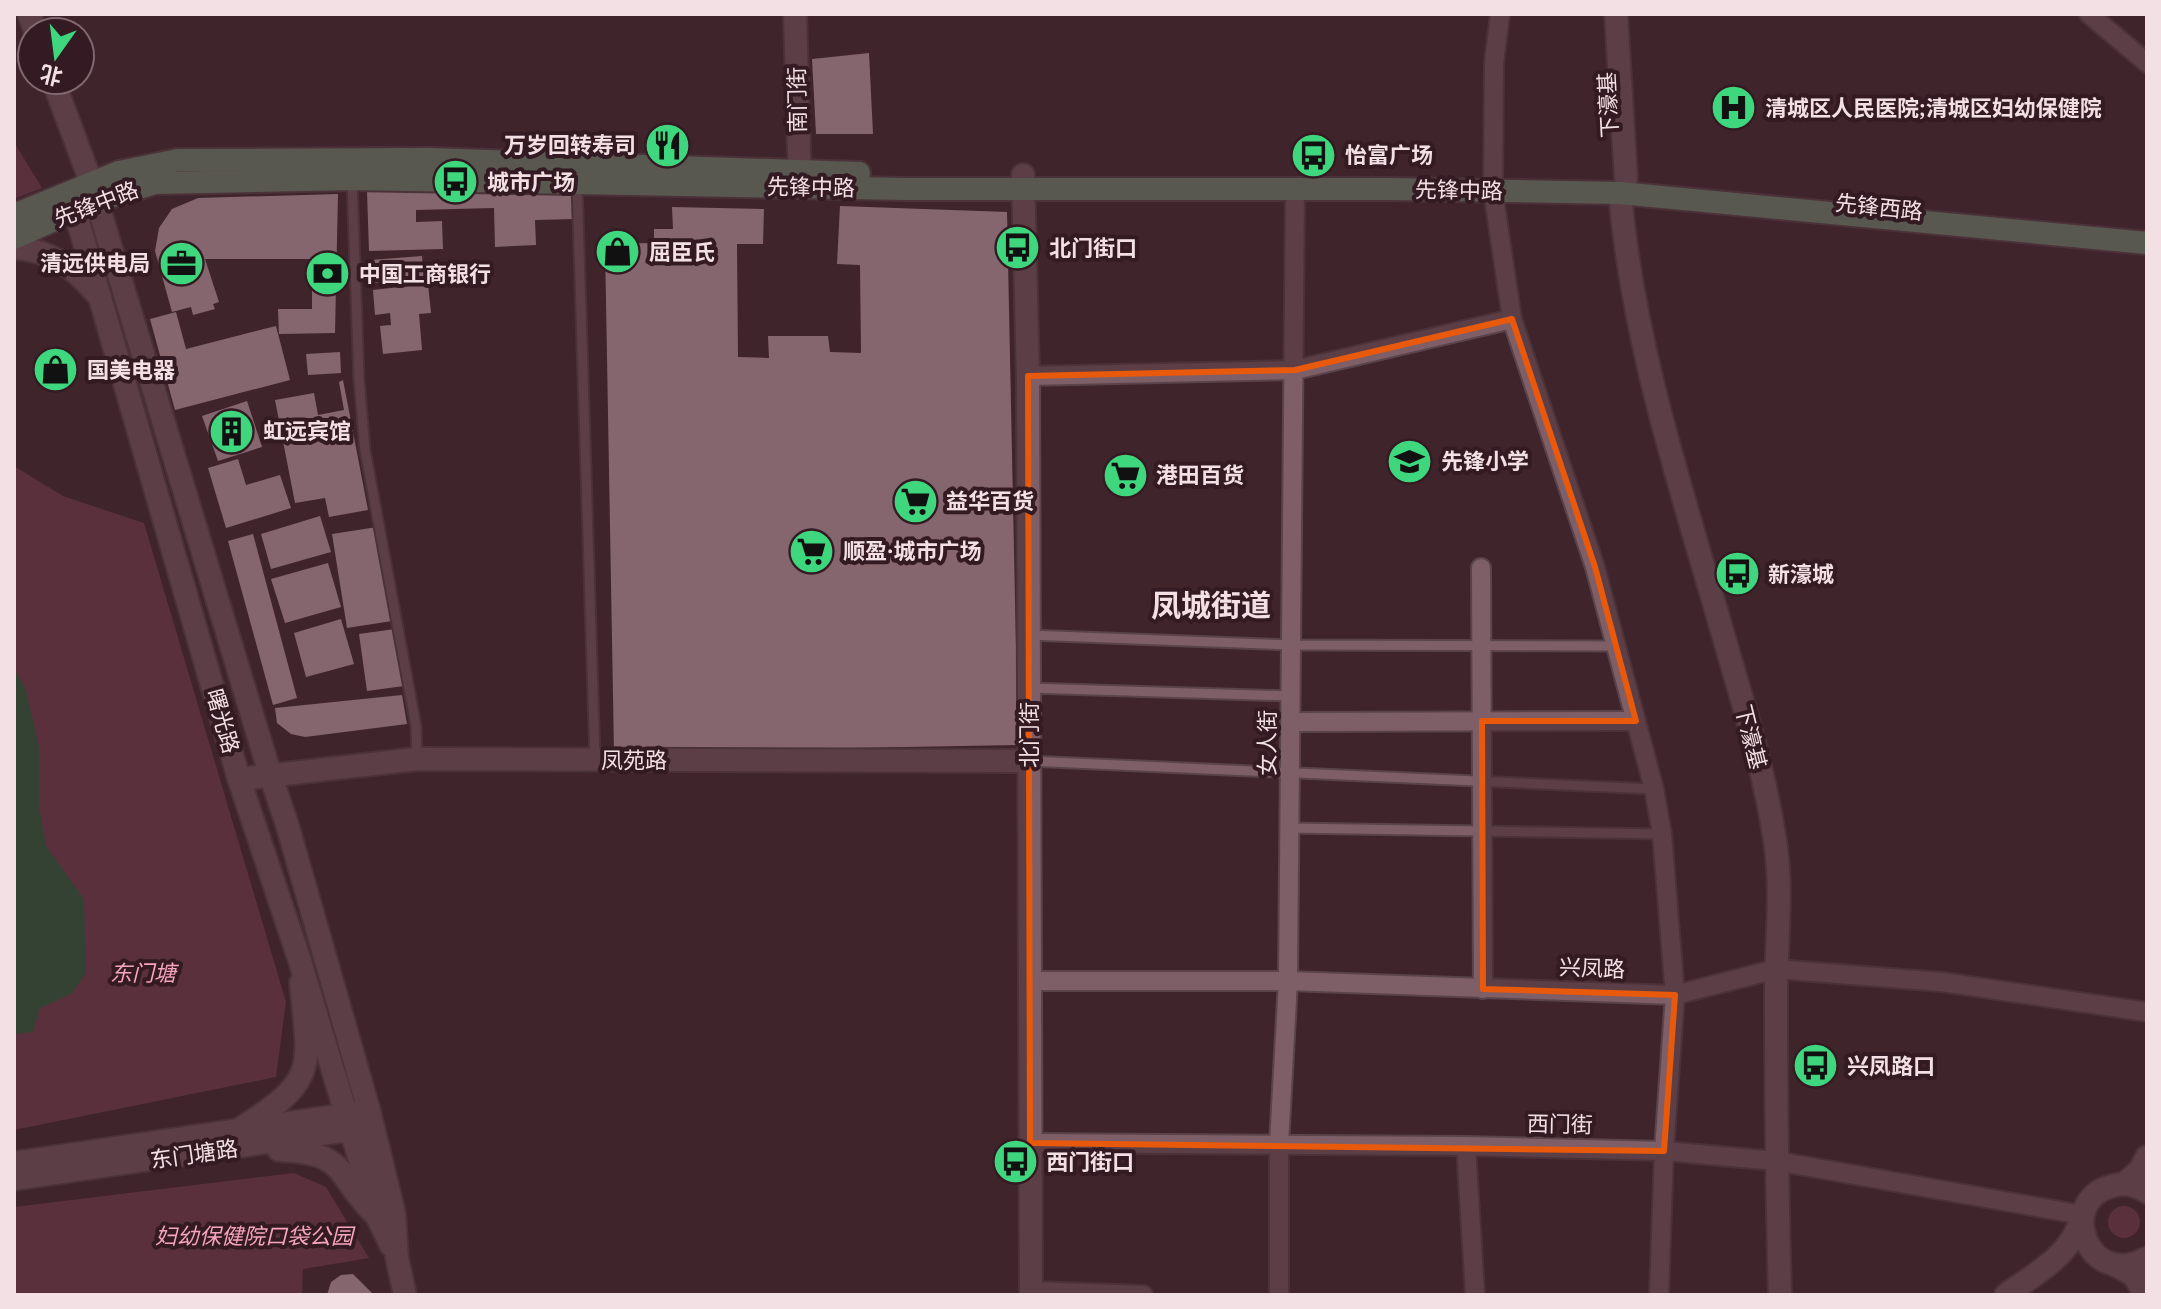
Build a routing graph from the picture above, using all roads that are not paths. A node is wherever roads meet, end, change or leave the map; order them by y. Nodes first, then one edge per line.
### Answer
1 (795, 14) edge
2 (1500, 14) edge
3 (1604, 14) edge
4 (1616, 14) edge
5 (2089, 14) edge
6 (2147, 63) edge
7 (59, 96) edge
8 (799, 178) junction
9 (352, 179) junction
10 (1023, 182) junction
11 (1493, 183) junction
12 (1619, 183) junction
13 (577, 184) junction
14 (1295, 191) junction
15 (94, 192) junction
16 (75, 211) junction
17 (14, 215) edge
18 (2147, 228) edge
19 (14, 238) edge
20 (2147, 243) edge
21 (14, 248) edge
22 (101, 298) junction
23 (1512, 319) junction
24 (1295, 370) junction
25 (1028, 376) junction
26 (1481, 568) dead end
27 (1028, 635) junction
28 (1292, 645) junction
29 (1482, 645) junction
30 (1616, 646) junction
31 (1029, 688) junction
32 (1291, 696) junction
33 (1482, 721) junction
34 (1636, 721) junction
35 (1291, 722) junction
36 (417, 759) junction
37 (595, 760) junction
38 (1029, 761) junction
39 (1291, 773) junction
40 (270, 774) junction
41 (239, 779) junction
42 (1482, 782) junction
43 (1654, 789) junction
44 (1290, 828) junction
45 (1482, 831) junction
46 (1662, 834) junction
47 (299, 958) junction
48 (1776, 969) junction
49 (1030, 981) junction
50 (1288, 981) junction
51 (1483, 989) junction
52 (1675, 995) junction
53 (2147, 1012) edge
54 (360, 1121) junction
55 (236, 1140) junction
56 (1030, 1143) junction
57 (1279, 1144) junction
58 (1466, 1146) junction
59 (1664, 1151) junction
60 (2147, 1157) edge
61 (1776, 1161) junction
62 (14, 1163) edge
63 (14, 1179) edge
64 (2124, 1184) junction
65 (2147, 1192) edge
66 (2083, 1215) junction
67 (377, 1216) junction
68 (397, 1258) junction
69 (2147, 1258) edge
70 (2109, 1263) junction
71 (1031, 1293) edge
72 (405, 1295) edge
73 (1143, 1295) edge
74 (1279, 1295) edge
75 (1475, 1295) edge
76 (1659, 1295) edge
77 (1780, 1295) edge
78 (2006, 1295) edge
79 (2030, 1295) edge
80 (2145, 1295) edge

1 - 8 street, 南门街
2 - 11 street
3 - 12 street, 下濠基
4 - 12 street, 下濠基
5 - 6 street
7 - 15 street, 曙光路
8 - 10 main road, 先锋中路
8 - 13 main road, 先锋中路
8 - 15 main road, 先锋中路
9 - 13 main road, 先锋中路
9 - 15 main road, 先锋中路
9 - 36 lane
10 - 11 main road, 先锋中路
10 - 14 main road, 先锋中路
10 - 25 street, 北门街
11 - 12 main road, 先锋中路
11 - 14 main road, 先锋中路
11 - 23 street
12 - 18 main road, 先锋西路
12 - 20 main road, 先锋西路
12 - 48 street, 下濠基
13 - 37 lane
14 - 24 street, 女人街
15 - 16 main road, 先锋中路
15 - 17 main road
15 - 40 street, 曙光路
16 - 19 main road, 先锋中路
16 - 22 street, 曙光路
21 - 22 street
22 - 41 street, 曙光路
23 - 24 street
23 - 30 street
24 - 25 street
24 - 28 street, 女人街
25 - 27 street, 北门街
26 - 29 street
27 - 28 lane
27 - 31 street, 北门街
28 - 29 lane
28 - 32 street, 女人街
29 - 30 lane
29 - 33 street
30 - 34 street
31 - 32 lane
31 - 38 street, 北门街
32 - 35 street, 女人街
33 - 34 street
33 - 35 street
33 - 42 street
34 - 43 street
35 - 39 street, 女人街
36 - 37 street, 凤苑路
36 - 40 street, 凤苑路
37 - 38 street, 凤苑路
38 - 39 lane
38 - 49 street, 北门街
39 - 42 lane
39 - 44 street, 女人街
40 - 41 street, 凤苑路
40 - 54 street, 曙光路
41 - 47 street, 曙光路
42 - 43 lane
42 - 45 street
43 - 46 street
44 - 45 lane
44 - 50 street, 女人街
45 - 46 lane
45 - 51 street
46 - 52 street
47 - 54 street, 曙光路
47 - 55 street
48 - 52 street, 兴凤路
48 - 53 street, 兴凤路
48 - 61 street, 下濠基
49 - 50 street, 兴凤路
49 - 56 street, 北门街
50 - 51 street, 兴凤路
50 - 57 street, 女人街
51 - 52 street, 兴凤路
52 - 59 street
54 - 55 street, 东门塘路
54 - 67 street, 曙光路
54 - 68 street, 曙光路
55 - 62 street, 东门塘路
55 - 63 street, 东门塘路
55 - 67 street
56 - 57 street, 西门街
56 - 71 street, 北门街
57 - 58 street, 西门街
57 - 74 street, 女人街
58 - 59 street, 西门街
58 - 75 street
59 - 61 street, 西门街
59 - 76 street
60 - 64 street
61 - 66 street, 西门街
61 - 77 street, 下濠基
64 - 65 street
64 - 66 street
66 - 70 street
66 - 78 street
67 - 68 street, 曙光路
68 - 72 street, 曙光路
69 - 70 street
70 - 79 street
70 - 80 street
71 - 73 street

